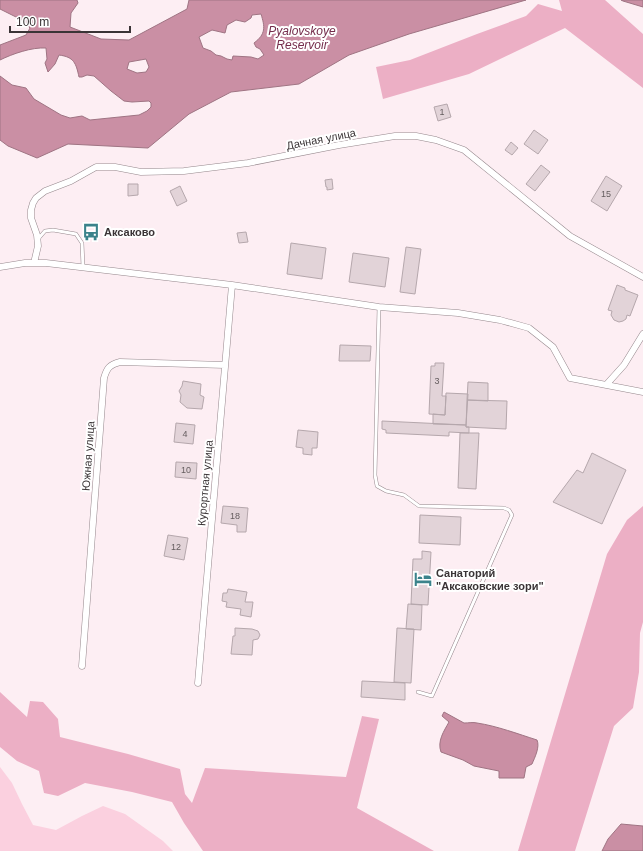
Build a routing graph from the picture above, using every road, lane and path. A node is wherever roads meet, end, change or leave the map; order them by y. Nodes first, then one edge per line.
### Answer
1 (38, 239) junction
2 (34, 263) junction
3 (0, 267) edge
4 (83, 268) junction
5 (643, 277) edge
6 (232, 285) junction
7 (379, 307) junction
8 (643, 334) edge
9 (225, 365) junction
10 (606, 385) junction
11 (643, 392) edge
12 (82, 666) dead end
13 (198, 683) dead end
14 (418, 692) dead end

1 - 2 street, Дачная улица
1 - 4 lane
1 - 5 street, Дачная улица
2 - 3 street
2 - 4 street
4 - 6 street
6 - 7 street
6 - 9 street, Курортная улица
7 - 10 street
7 - 14 lane
8 - 10 street
9 - 12 street, Южная улица
9 - 13 street, Курортная улица
10 - 11 street

